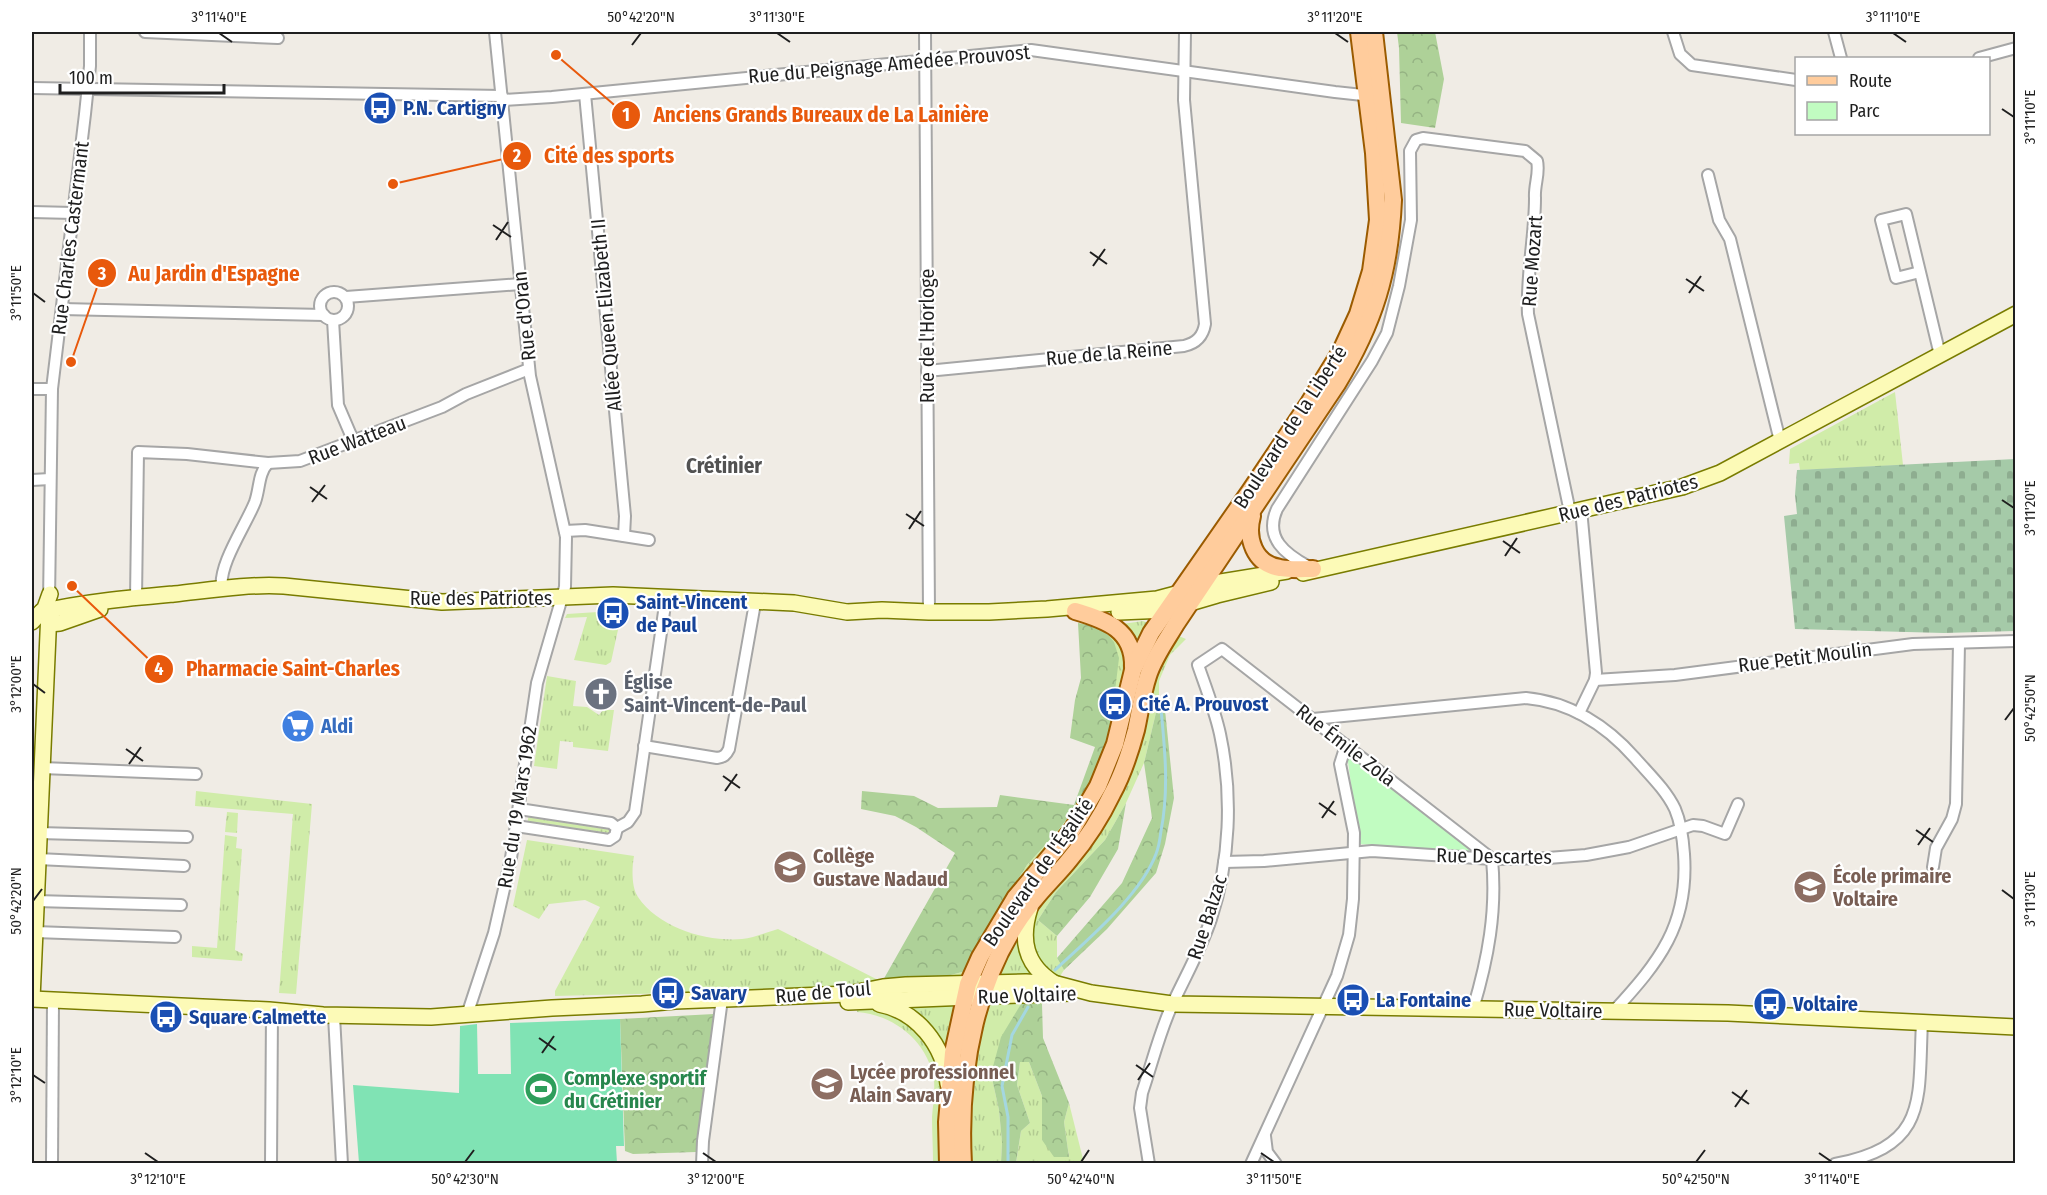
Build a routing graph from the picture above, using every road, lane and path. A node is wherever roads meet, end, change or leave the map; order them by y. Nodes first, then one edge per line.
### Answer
1 (90, 32) edge
2 (145, 32) edge
3 (495, 32) edge
4 (925, 32) edge
5 (1185, 32) edge
6 (1359, 32) edge
7 (1374, 32) edge
8 (1673, 32) edge
9 (1834, 32) edge
10 (278, 38) dead end
11 (2016, 48) edge
12 (1841, 57) edge
13 (1983, 57) edge
14 (924, 60) junction
15 (1184, 71) junction
16 (1795, 80) edge
17 (32, 88) edge
18 (88, 91) junction
19 (585, 94) junction
20 (1375, 96) junction
21 (502, 98) junction
22 (1423, 138) joint
23 (1708, 175) dead end
24 (32, 212) edge
25 (73, 213) junction
26 (1920, 272) junction
27 (521, 284) junction
28 (346, 297) junction
29 (62, 309) junction
30 (2016, 315) edge
31 (328, 318) junction
32 (1940, 355) junction
33 (529, 369) junction
34 (927, 371) junction
35 (52, 388) junction
36 (32, 389) edge
37 (353, 440) junction
38 (1780, 441) junction
39 (268, 463) junction
40 (50, 479) junction
41 (32, 480) edge
42 (1284, 498) junction
43 (1254, 509) junction
44 (1576, 511) junction
45 (565, 531) junction
46 (624, 536) junction
47 (650, 540) dead end
48 (1313, 569) junction
49 (1202, 586) junction
50 (222, 588) junction
51 (50, 594) joint
52 (136, 598) junction
53 (562, 598) junction
54 (666, 598) junction
55 (1184, 599) junction
56 (755, 603) junction
57 (1047, 609) junction
58 (1166, 610) junction
59 (1075, 611) junction
60 (929, 612) junction
61 (40, 619) edge
62 (2016, 641) edge
63 (1959, 643) junction
64 (1198, 664) joint
65 (1133, 670) junction
66 (1595, 680) junction
67 (1579, 713) junction
68 (1313, 719) junction
69 (1346, 745) junction
70 (644, 746) junction
71 (42, 768) junction
72 (196, 774) dead end
73 (1738, 804) dead end
74 (519, 808) junction
75 (516, 826) junction
76 (617, 828) junction
77 (1681, 829) junction
78 (39, 833) junction
79 (187, 837) dead end
80 (1354, 852) junction
81 (1492, 858) junction
82 (38, 859) junction
83 (1224, 862) junction
84 (184, 866) dead end
85 (1933, 867) dead end
86 (1034, 900) junction
87 (36, 901) junction
88 (181, 905) dead end
89 (35, 932) junction
90 (175, 937) dead end
91 (1057, 984) junction
92 (985, 990) junction
93 (966, 991) junction
94 (1091, 993) junction
95 (32, 999) edge
96 (53, 1000) junction
97 (858, 1001) junction
98 (722, 1003) junction
99 (1172, 1004) junction
100 (1323, 1007) junction
101 (1473, 1009) junction
102 (1614, 1011) junction
103 (279, 1012) junction
104 (467, 1015) junction
105 (334, 1016) junction
106 (1922, 1022) junction
107 (2016, 1027) edge
108 (949, 1096) junction
109 (1265, 1133) junction
110 (52, 1164) edge
111 (271, 1164) edge
112 (342, 1164) edge
113 (702, 1164) edge
114 (948, 1164) edge
115 (963, 1164) edge
116 (1149, 1164) edge
117 (1251, 1164) edge
118 (1276, 1164) edge
119 (1835, 1164) edge

1 - 18 street, Rue Charles Castermant
2 - 10 street
3 - 21 street, Rue d'Oran
4 - 14 street, Rue de l'Horloge
5 - 15 street, Rue de la Reine
6 - 20 main road, Boulevard de la Liberté
7 - 20 main road, Boulevard de la Liberté
8 - 16 street
9 - 12 street
11 - 13 street
14 - 15 street, Rue du Peignage Amédée Prouvost
14 - 19 street, Rue du Peignage Amédée Prouvost
14 - 34 street, Rue de l'Horloge
15 - 20 street, Rue du Peignage Amédée Prouvost
15 - 34 street, Rue de la Reine
17 - 18 street, Rue du Peignage Amédée Prouvost
18 - 21 street, Rue du Peignage Amédée Prouvost
18 - 25 street, Rue Charles Castermant
19 - 21 street, Rue du Peignage Amédée Prouvost
19 - 46 street, Allée Queen Elizabeth II
20 - 43 main road, Boulevard de la Liberté
20 - 55 main road, Boulevard de la Liberté
21 - 27 street, Rue d'Oran
22 - 42 street, Boulevard de la Liberté
22 - 44 street, Rue Mozart
23 - 38 street
24 - 25 street
25 - 29 street, Rue Charles Castermant
26 - 26 street
26 - 32 street
27 - 28 street
27 - 33 street, Rue d'Oran
28 - 31 street
28 - 31 street
29 - 31 street
29 - 35 street, Rue Charles Castermant
30 - 32 street, Rue des Patriotes
31 - 37 street
32 - 38 street, Rue des Patriotes
33 - 37 street, Rue Watteau
33 - 45 street, Rue d'Oran
34 - 60 street, Rue de l'Horloge
35 - 36 street
35 - 40 street, Rue Charles Castermant
37 - 39 street, Rue Watteau
38 - 44 street, Rue des Patriotes
39 - 50 street
39 - 52 street, Rue Watteau
40 - 41 street
40 - 51 street, Rue Charles Castermant
42 - 43 street, Boulevard de la Liberté
42 - 48 street, Boulevard de la Liberté
43 - 48 main road
43 - 49 main road, Boulevard de la Liberté
44 - 48 street, Rue des Patriotes
44 - 66 street
45 - 46 street
45 - 53 street, Rue d'Oran
46 - 47 street
48 - 49 street, Rue des Patriotes
48 - 55 street, Rue des Patriotes
49 - 55 main road, Boulevard de l'Égalité
50 - 52 street, Rue des Patriotes
50 - 53 street, Rue des Patriotes
51 - 61 street
52 - 61 street, Rue des Patriotes
53 - 54 street, Rue des Patriotes
53 - 74 street, Rue du 19 Mars 1962
54 - 56 street, Rue des Patriotes
54 - 70 street
55 - 57 street, Rue des Patriotes
55 - 58 main road, Boulevard de l'Égalité
55 - 86 main road, Boulevard de l'Égalité
56 - 60 street, Rue des Patriotes
56 - 70 street
57 - 59 street, Rue des Patriotes
57 - 60 street, Rue des Patriotes
58 - 59 street, Rue des Patriotes
58 - 65 main road, Boulevard de l'Égalité
59 - 65 main road
61 - 71 street
62 - 63 street, Rue Petit Moulin
63 - 66 street, Rue Petit Moulin
63 - 85 street
64 - 68 street, Rue Émile Zola
64 - 83 street, Rue Balzac
65 - 93 main road, Boulevard de l'Égalité
66 - 67 street
67 - 68 street
67 - 77 street
68 - 69 street, Rue Émile Zola
69 - 80 street
69 - 81 street, Rue Émile Zola
70 - 76 street
71 - 72 street
71 - 78 street
73 - 77 street, Rue Descartes
74 - 75 street, Rue du 19 Mars 1962
74 - 76 street
75 - 76 street
75 - 104 street, Rue du 19 Mars 1962
77 - 81 street, Rue Descartes
77 - 102 street
78 - 79 street
78 - 82 street
80 - 81 street, Rue Descartes
80 - 83 street, Rue Descartes
80 - 100 street
81 - 101 street
82 - 84 street
82 - 87 street
83 - 99 street, Rue Balzac
86 - 91 street
86 - 92 main road, Boulevard de l'Égalité
87 - 88 street
87 - 89 street
89 - 90 street
89 - 95 street
91 - 92 street, Rue Voltaire
91 - 94 street, Rue Voltaire
92 - 93 street, Rue Voltaire
92 - 94 street, Rue Voltaire
92 - 115 main road, Boulevard de l'Égalité
93 - 97 street, Rue de Toul
93 - 98 street, Rue de Toul
93 - 108 main road, Boulevard de l'Égalité
94 - 99 street, Rue Voltaire
95 - 96 street
96 - 103 street
96 - 110 street
97 - 98 street, Rue de Toul
97 - 108 street, Rue de Toul
98 - 104 street, Rue de Toul
98 - 113 street
99 - 100 street, Rue Voltaire
99 - 116 street, Rue Balzac
100 - 101 street, Rue Voltaire
100 - 109 street
101 - 102 street, Rue Voltaire
102 - 106 street, Rue Voltaire
103 - 105 street, Rue de Toul
103 - 111 street
104 - 105 street, Rue de Toul
105 - 112 street
106 - 107 street, Rue Voltaire
106 - 119 street
108 - 114 main road, Boulevard de l'Égalité
109 - 117 street
109 - 118 street

